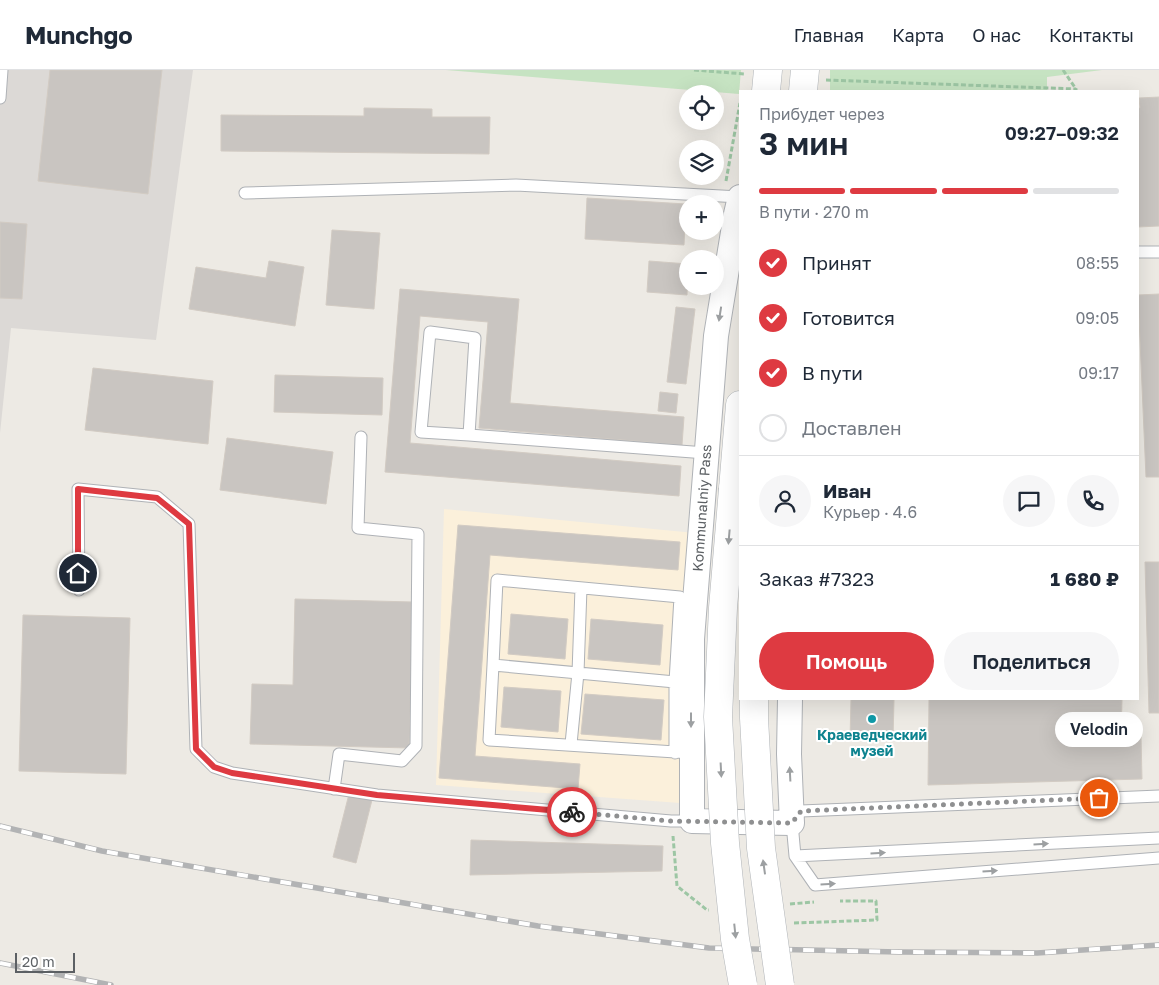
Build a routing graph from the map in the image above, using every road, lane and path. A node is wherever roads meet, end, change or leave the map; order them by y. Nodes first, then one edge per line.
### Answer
1 (2, 70) edge
2 (694, 70) edge
3 (768, 70) edge
4 (1063, 70) edge
5 (811, 81) edge
6 (755, 87) edge
7 (1076, 90) edge
8 (0, 98) edge
9 (739, 119) edge
10 (245, 193) dead end
11 (734, 197) edge
12 (1139, 252) edge
13 (1159, 252) edge
14 (739, 416) edge
15 (469, 435) junction
16 (361, 437) dead end
17 (706, 452) junction
18 (582, 588) junction
19 (79, 590) dead end
20 (688, 597) junction
21 (493, 665) junction
22 (578, 673) junction
23 (683, 682) junction
24 (754, 700) edge
25 (790, 700) edge
26 (572, 744) junction
27 (683, 753) junction
28 (334, 788) junction
29 (1159, 796) edge
30 (692, 821) junction
31 (792, 823) junction
32 (1159, 838) edge
33 (794, 856) junction
34 (1159, 858) edge
35 (838, 900) dead end
36 (793, 923) dead end
37 (743, 985) edge
38 (780, 985) edge

1 - 8 lane
2 - 6 path
3 - 6 main road
4 - 7 path
5 - 7 path
9 - 11 path
10 - 11 lane
11 -> 17 street, Kommunalniy Pass
12 - 13 lane
14 -> 37 main road, bridge
15 - 15 lane
15 - 17 lane
16 - 28 lane
17 - 20 street, Kommunalniy Pass
18 - 20 lane
18 - 21 lane
18 - 22 lane
19 - 28 lane
20 - 23 street, Kommunalniy Pass
21 - 22 lane
21 - 26 lane
22 - 23 lane
22 - 26 lane
23 - 27 street, Kommunalniy Pass
38 -> 24 main road, bridge
31 -> 25 street
26 - 27 lane
27 - 30 street, Kommunalniy Pass
28 - 30 lane
29 - 31 lane
30 - 31 street
31 - 33 lane
33 -> 32 lane
33 -> 34 lane
35 - 36 path

